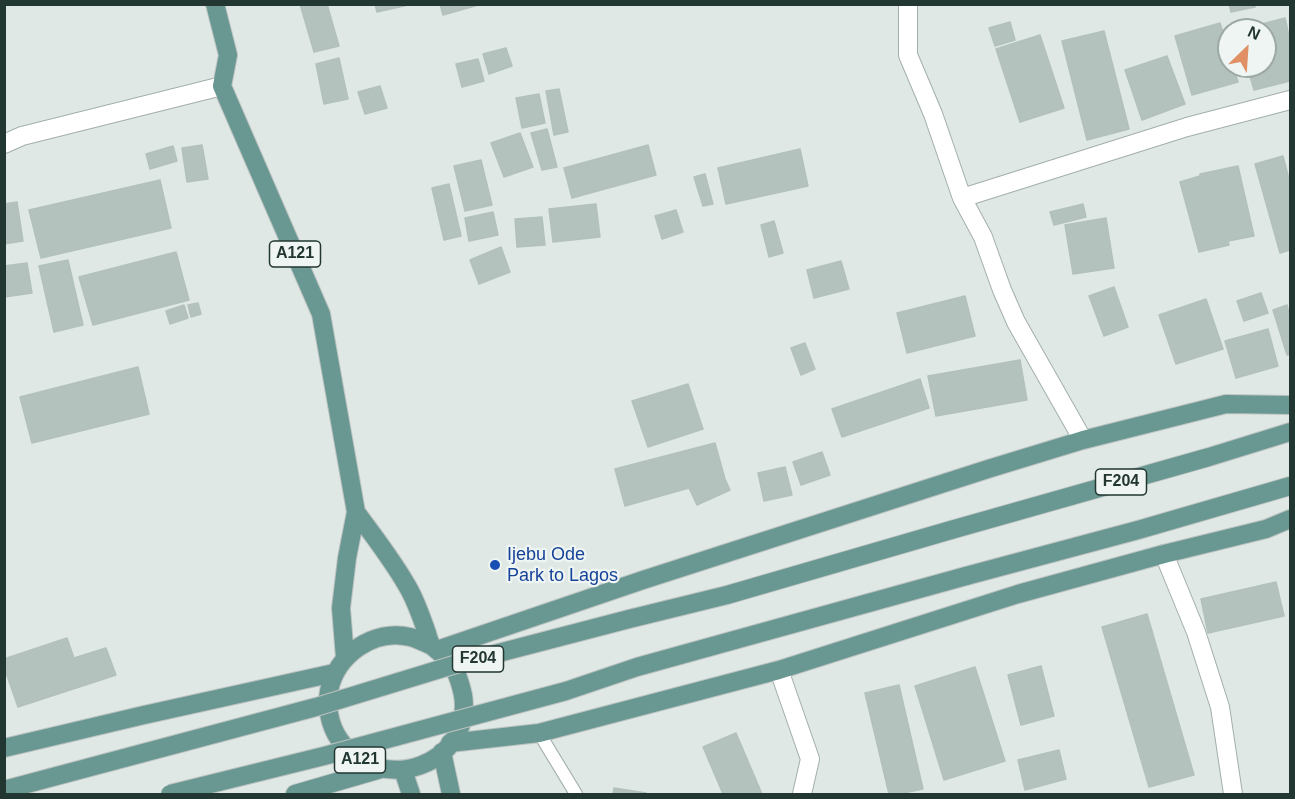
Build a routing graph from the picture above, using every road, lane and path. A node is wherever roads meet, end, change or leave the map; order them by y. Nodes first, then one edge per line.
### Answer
1 (215, 4) edge
2 (908, 4) edge
3 (222, 86) junction
4 (1290, 100) edge
5 (4, 144) edge
6 (962, 198) junction
7 (1290, 405) edge
8 (1290, 432) edge
9 (1083, 440) junction
10 (1290, 486) edge
11 (356, 512) junction
12 (1290, 519) edge
13 (1164, 554) junction
14 (435, 648) junction
15 (345, 658) junction
16 (779, 670) junction
17 (334, 673) junction
18 (539, 733) junction
19 (4, 748) edge
20 (446, 748) junction
21 (381, 769) junction
22 (403, 770) junction
23 (4, 790) edge
24 (170, 795) edge
25 (295, 795) edge
26 (411, 795) edge
27 (451, 795) edge
28 (576, 795) edge
29 (802, 795) edge
30 (1233, 795) edge

1 - 3 main road
2 - 6 street
3 - 5 street
3 - 11 main road, A121
4 - 6 street
6 - 9 street
7 - 9 main road
8 - 23 main road, F204, bridge
9 - 14 main road
10 - 24 main road, bridge
11 - 14 main road, A121
11 - 15 main road, A121
12 - 13 main road
13 - 16 main road
13 - 30 street
14 - 15 main road, A121
14 - 20 main road, A121
15 - 17 main road, A121
16 - 18 main road
16 - 29 street
17 - 19 main road
17 - 21 main road, A121
18 - 20 main road
18 - 28 lane
20 - 22 main road, A121
20 - 27 main road
21 - 22 main road, A121
21 - 25 main road
22 - 26 main road, A121

